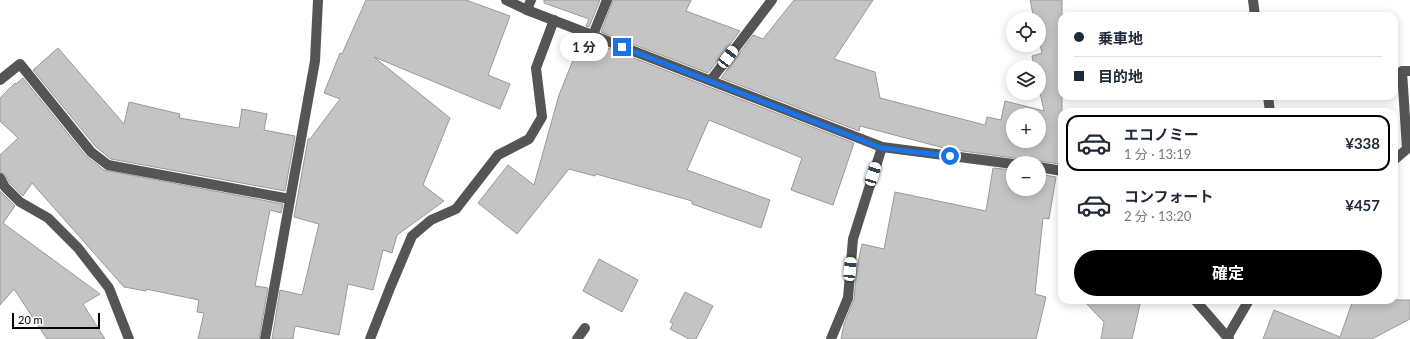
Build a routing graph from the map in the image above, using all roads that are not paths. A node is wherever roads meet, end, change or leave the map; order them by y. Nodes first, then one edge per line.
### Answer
1 (318, 0) edge
2 (506, 0) edge
3 (607, 0) edge
4 (772, 0) edge
5 (1253, 0) edge
6 (529, 5) edge
7 (1254, 12) edge
8 (554, 20) junction
9 (593, 35) junction
10 (1410, 71) edge
11 (0, 80) edge
12 (711, 80) junction
13 (882, 148) junction
14 (1398, 156) edge
15 (1006, 163) edge
16 (1046, 168) edge
17 (1058, 170) edge
18 (0, 178) edge
19 (290, 199) junction
20 (1198, 304) edge
21 (1247, 304) edge
22 (585, 328) dead end
23 (1228, 338) edge
24 (129, 339) edge
25 (265, 339) edge
26 (370, 339) edge
27 (576, 339) edge
28 (831, 339) edge

1 - 19 street
2 - 6 street
3 - 9 street
4 - 12 street
5 - 7 street
6 - 8 street
8 - 9 street
8 - 26 street
9 - 12 street
10 - 14 street
11 - 19 street
12 - 13 street
13 - 15 street
13 - 28 street
16 - 17 street
18 - 24 street
19 - 25 street
20 - 23 street
21 - 23 street
22 - 27 street

